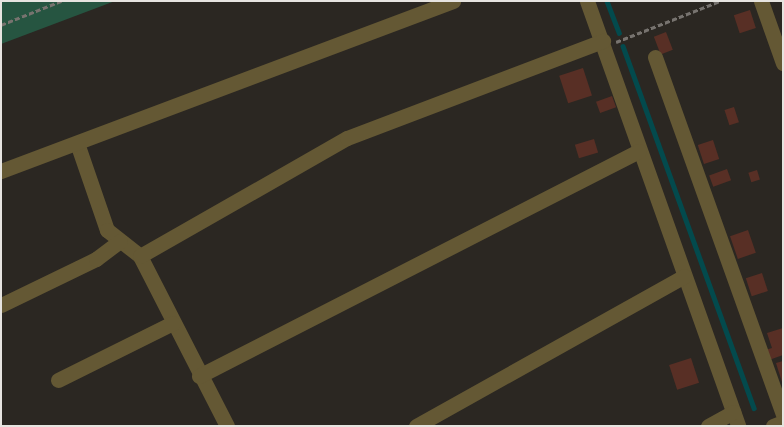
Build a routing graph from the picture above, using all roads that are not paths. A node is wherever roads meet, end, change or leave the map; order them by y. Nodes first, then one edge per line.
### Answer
1 (453, 1) edge
2 (587, 1) edge
3 (760, 1) edge
4 (604, 43) junction
5 (655, 57) dead end
6 (783, 63) edge
7 (77, 143) junction
8 (639, 151) junction
9 (1, 171) edge
10 (120, 241) junction
11 (140, 256) junction
12 (684, 276) junction
13 (1, 305) edge
14 (173, 323) junction
15 (199, 376) junction
16 (58, 380) dead end
17 (783, 414) edge
18 (735, 419) edge
19 (783, 422) edge
20 (227, 426) edge
21 (416, 426) edge
22 (708, 426) edge
23 (773, 426) edge

1 - 7 street
2 - 4 street
3 - 6 street
4 - 8 street
4 - 11 street
5 - 17 street
7 - 9 street
7 - 10 street
8 - 12 street
8 - 15 street
10 - 11 street
10 - 13 street
11 - 14 street
12 - 18 street
12 - 21 street
14 - 15 street
14 - 16 street
15 - 20 street
18 - 22 street
19 - 23 street

